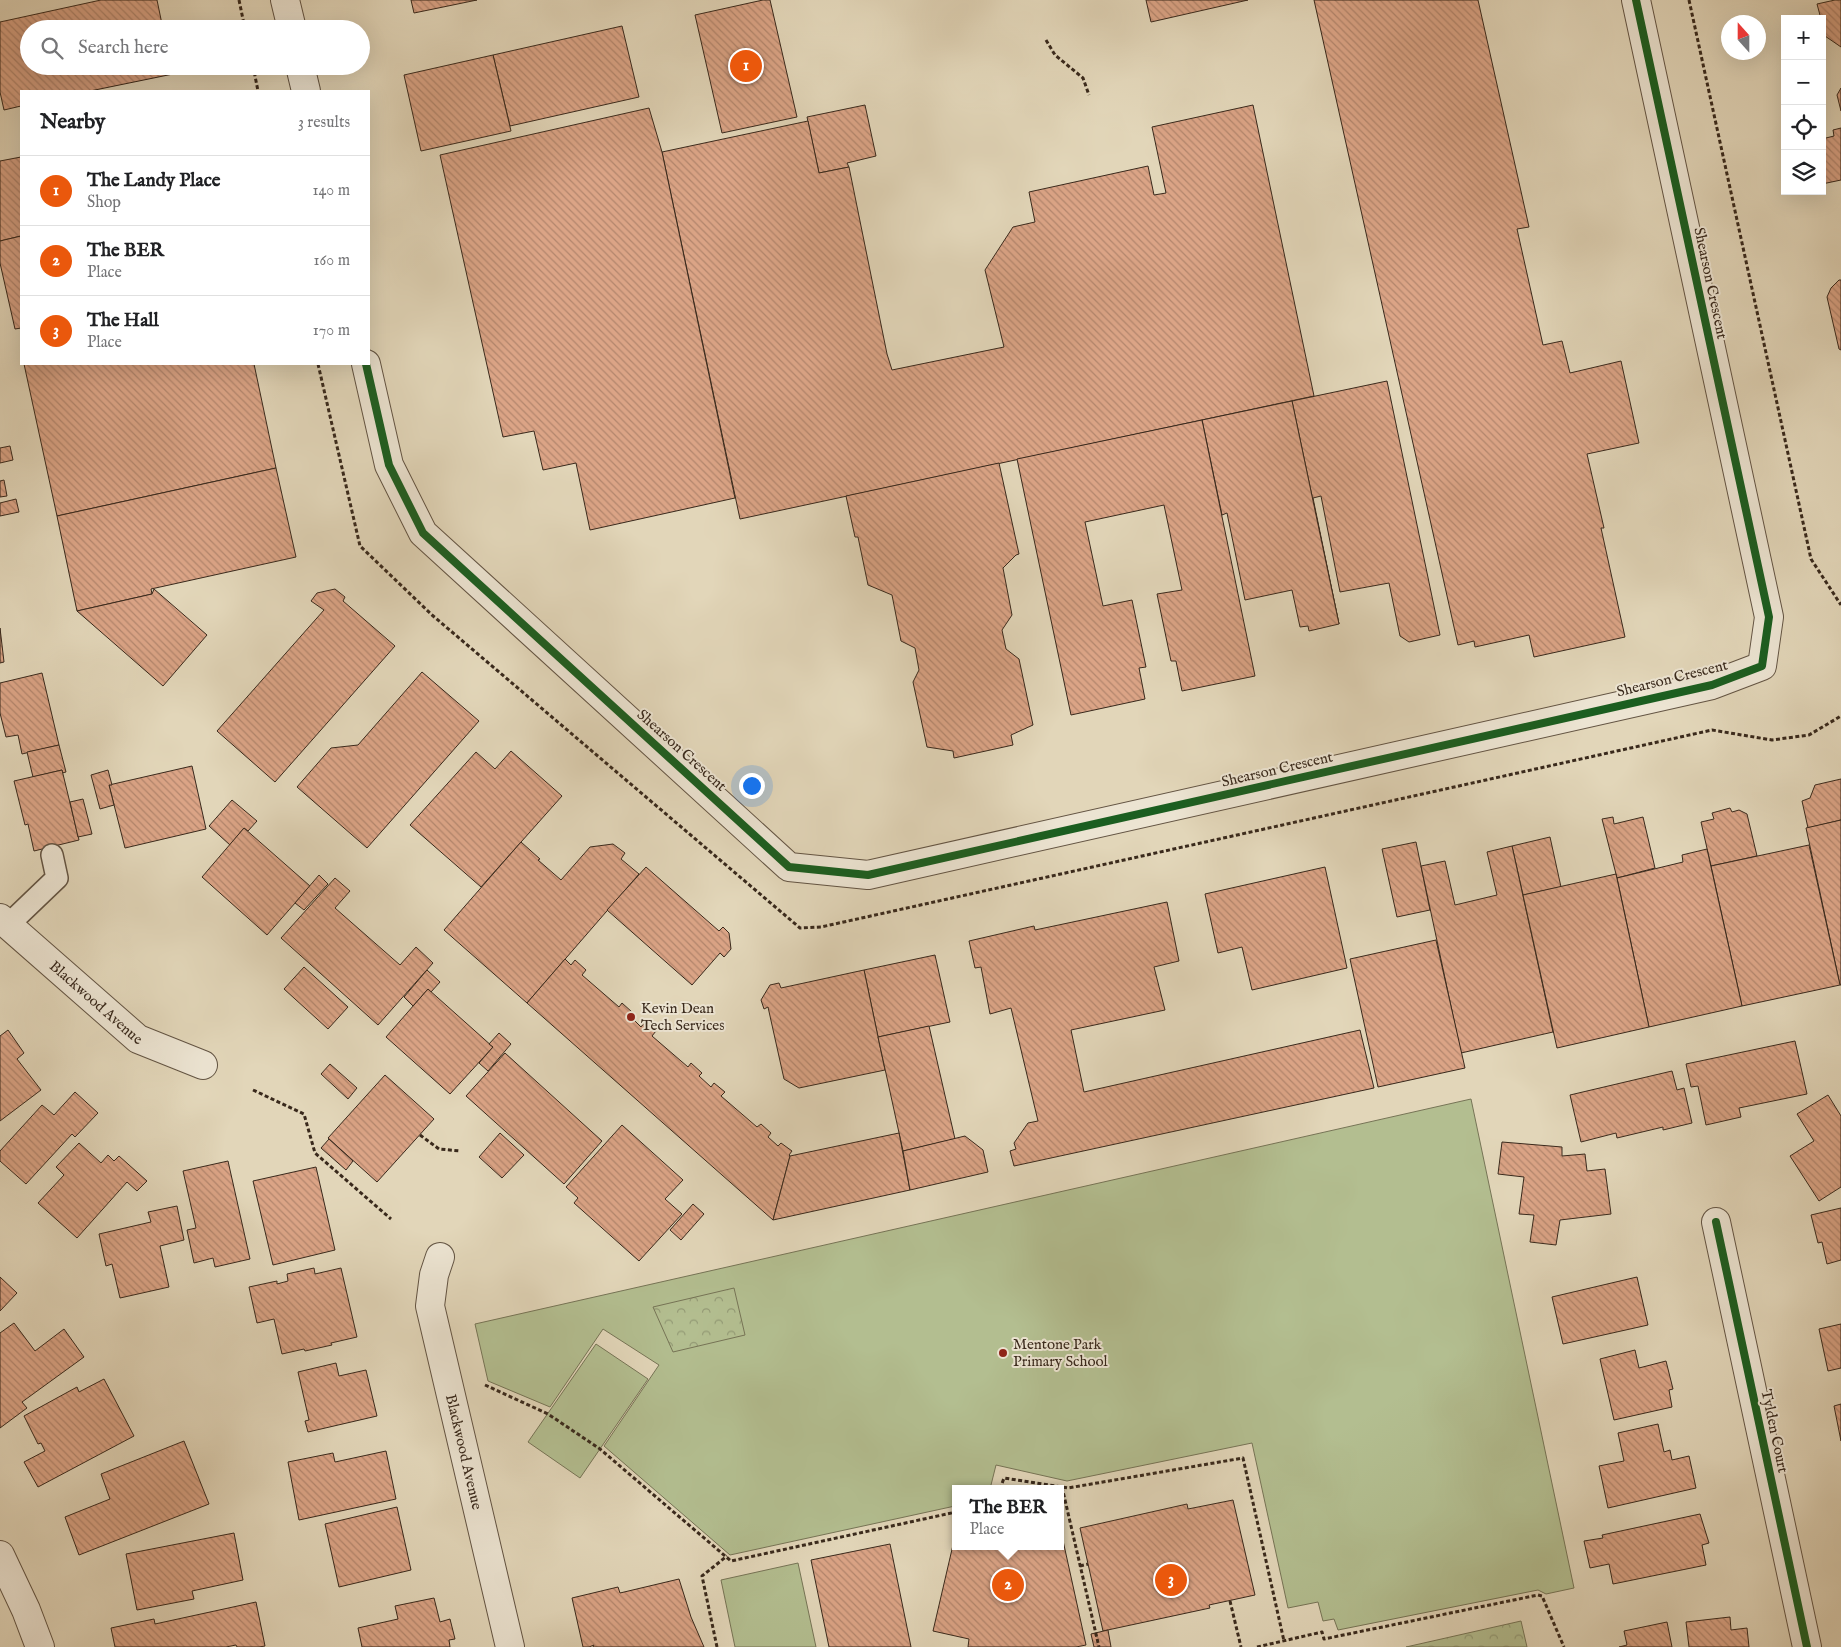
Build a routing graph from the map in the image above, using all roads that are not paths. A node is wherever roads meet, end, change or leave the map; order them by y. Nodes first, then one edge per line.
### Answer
1 (285, 0) edge
2 (1636, 0) edge
3 (290, 20) edge
4 (302, 75) edge
5 (306, 90) edge
6 (366, 365) edge
7 (52, 855) dead end
8 (4, 922) edge
9 (203, 1065) dead end
10 (1716, 1222) dead end
11 (440, 1257) dead end
12 (0, 1555) edge
13 (40, 1647) edge
14 (510, 1647) edge
15 (1807, 1647) edge

1 - 3 street
2 - 6 street, Shearson Crescent
4 - 5 street
7 - 8 lane
8 - 9 street, Blackwood Avenue
10 - 15 street, Tylden Court
11 - 14 street, Blackwood Avenue
12 - 13 street

